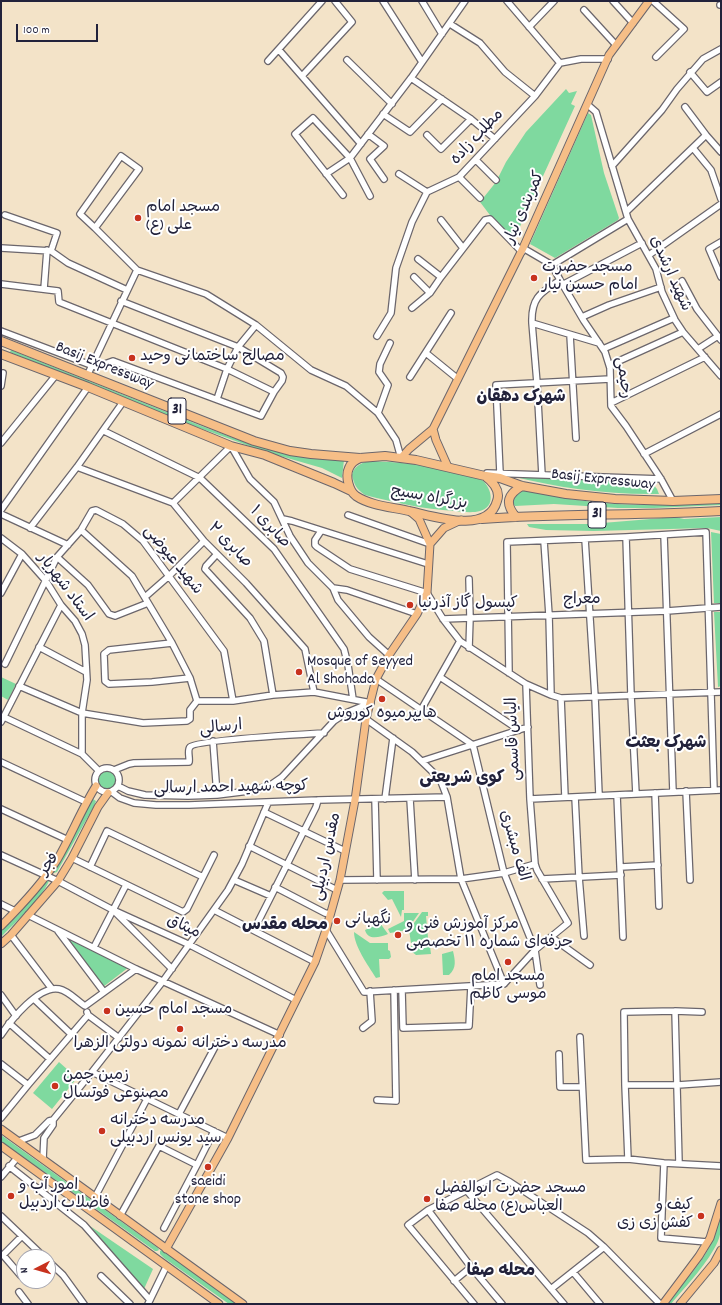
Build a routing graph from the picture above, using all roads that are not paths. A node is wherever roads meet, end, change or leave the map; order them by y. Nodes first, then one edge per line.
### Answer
1 (322, 1) edge
2 (335, 1) edge
3 (383, 1) edge
4 (422, 1) edge
5 (465, 1) edge
6 (507, 1) edge
7 (554, 1) edge
8 (613, 1) edge
9 (649, 1) edge
10 (653, 1) edge
11 (584, 10) dead end
12 (633, 23) junction
13 (450, 24) junction
14 (529, 27) junction
15 (442, 34) junction
16 (616, 45) junction
17 (721, 49) edge
18 (279, 50) junction
19 (656, 58) dead end
20 (608, 59) junction
21 (347, 60) dead end
22 (268, 61) dead end
23 (422, 62) junction
24 (560, 63) junction
25 (690, 72) junction
26 (302, 76) junction
27 (411, 78) junction
28 (721, 82) edge
29 (534, 96) junction
30 (442, 99) junction
31 (392, 104) junction
32 (588, 105) junction
33 (685, 107) dead end
34 (383, 114) junction
35 (471, 119) junction
36 (368, 134) junction
37 (427, 135) dead end
38 (706, 135) junction
39 (495, 139) junction
40 (361, 144) junction
41 (693, 148) junction
42 (720, 149) edge
43 (350, 158) junction
44 (476, 160) junction
45 (612, 166) junction
46 (326, 174) junction
47 (399, 174) dead end
48 (459, 177) junction
49 (384, 179) dead end
50 (496, 180) dead end
51 (427, 192) junction
52 (343, 195) dead end
53 (370, 196) dead end
54 (480, 198) dead end
55 (721, 199) edge
56 (721, 204) edge
57 (626, 212) junction
58 (5, 215) dead end
59 (628, 219) junction
60 (441, 220) dead end
61 (95, 228) junction
62 (721, 242) edge
63 (642, 243) junction
64 (1, 248) edge
65 (463, 248) junction
66 (49, 250) junction
67 (522, 250) junction
68 (1, 253) edge
69 (649, 255) junction
70 (418, 259) dead end
71 (552, 265) junction
72 (137, 270) junction
73 (414, 277) dead end
74 (441, 277) junction
75 (721, 277) edge
76 (682, 281) dead end
77 (561, 282) junction
78 (1, 284) edge
79 (661, 287) junction
80 (44, 289) junction
81 (127, 290) junction
82 (430, 293) junction
83 (121, 301) junction
84 (412, 308) dead end
85 (451, 313) dead end
86 (582, 317) junction
87 (674, 318) junction
88 (112, 323) junction
89 (532, 323) junction
90 (256, 325) junction
91 (1, 331) edge
92 (683, 332) junction
93 (570, 334) junction
94 (377, 336) dead end
95 (719, 338) edge
96 (390, 343) dead end
97 (599, 343) junction
98 (2, 345) edge
99 (238, 347) junction
100 (603, 349) junction
101 (698, 349) junction
102 (426, 353) junction
103 (1, 354) edge
104 (706, 357) junction
105 (610, 365) junction
106 (92, 366) junction
107 (227, 369) junction
108 (3, 373) dead end
109 (56, 375) junction
110 (87, 376) junction
111 (721, 376) edge
112 (410, 377) dead end
113 (458, 379) junction
114 (610, 379) junction
115 (573, 381) junction
116 (537, 383) junction
117 (1, 386) edge
118 (88, 387) junction
119 (274, 392) junction
120 (217, 399) junction
121 (123, 402) junction
122 (611, 403) junction
123 (378, 414) junction
124 (721, 414) edge
125 (433, 429) junction
126 (104, 431) junction
127 (576, 438) dead end
128 (1, 443) edge
129 (231, 446) junction
130 (644, 454) junction
131 (360, 458) junction
132 (401, 458) junction
133 (77, 466) junction
134 (448, 467) junction
135 (474, 473) junction
136 (500, 473) junction
137 (542, 475) junction
138 (485, 476) junction
139 (200, 478) junction
140 (661, 479) junction
141 (522, 486) junction
142 (351, 491) junction
143 (721, 499) edge
144 (673, 501) junction
145 (173, 503) junction
146 (1, 510) edge
147 (410, 511) junction
148 (721, 511) edge
149 (1, 514) edge
150 (348, 515) dead end
151 (516, 517) junction
152 (283, 520) junction
153 (461, 520) junction
154 (473, 520) junction
155 (30, 528) junction
156 (81, 530) junction
157 (321, 531) junction
158 (664, 535) junction
159 (626, 537) junction
160 (1, 538) edge
161 (585, 539) junction
162 (204, 541) junction
163 (544, 541) junction
164 (430, 544) junction
165 (68, 545) junction
166 (22, 554) junction
167 (217, 554) junction
168 (57, 557) junction
169 (428, 564) junction
170 (169, 576) junction
171 (469, 579) dead end
172 (46, 581) junction
173 (333, 588) junction
174 (1, 593) edge
175 (427, 593) junction
176 (146, 600) junction
177 (61, 605) junction
178 (721, 607) edge
179 (707, 608) junction
180 (667, 612) junction
181 (628, 613) junction
182 (417, 614) junction
183 (589, 614) junction
184 (549, 615) junction
185 (508, 617) junction
186 (470, 618) junction
187 (443, 619) junction
188 (460, 641) junction
189 (172, 643) junction
190 (39, 647) junction
191 (469, 648) junction
192 (389, 655) junction
193 (5, 664) dead end
194 (86, 672) junction
195 (509, 673) junction
196 (440, 677) junction
197 (190, 678) junction
198 (376, 678) junction
199 (526, 684) junction
200 (19, 686) junction
201 (314, 692) junction
202 (712, 692) junction
203 (721, 692) edge
204 (670, 694) junction
205 (273, 695) junction
206 (551, 695) junction
207 (631, 696) junction
208 (595, 697) junction
209 (561, 698) junction
210 (353, 699) junction
211 (197, 701) junction
212 (233, 701) junction
213 (371, 703) junction
214 (421, 710) junction
215 (82, 713) junction
216 (2, 719) edge
217 (366, 719) junction
218 (528, 727) junction
219 (519, 730) junction
220 (324, 733) junction
221 (393, 738) junction
222 (213, 741) junction
223 (473, 744) junction
224 (82, 754) junction
225 (422, 761) junction
226 (1, 762) edge
227 (114, 770) junction
228 (99, 771) junction
229 (96, 786) junction
230 (118, 786) junction
231 (714, 790) junction
232 (721, 790) edge
233 (686, 791) junction
234 (110, 792) junction
235 (673, 792) junction
236 (654, 793) junction
237 (617, 794) junction
238 (636, 794) junction
239 (217, 795) junction
240 (599, 795) junction
241 (161, 796) junction
242 (565, 797) junction
243 (575, 797) junction
244 (447, 798) junction
245 (375, 799) junction
246 (385, 799) junction
247 (410, 799) junction
248 (530, 799) junction
249 (318, 800) junction
250 (354, 800) junction
251 (86, 802) junction
252 (268, 803) junction
253 (159, 805) junction
254 (1, 809) edge
255 (264, 812) junction
256 (304, 832) junction
257 (68, 840) junction
258 (249, 846) junction
259 (345, 851) junction
260 (1, 855) edge
261 (214, 855) dead end
262 (72, 858) junction
263 (287, 864) junction
264 (535, 864) junction
265 (658, 865) junction
266 (90, 867) junction
267 (621, 867) junction
268 (504, 873) junction
269 (621, 875) junction
270 (46, 876) junction
271 (203, 877) junction
272 (579, 877) junction
273 (461, 879) junction
274 (542, 879) junction
275 (234, 880) junction
276 (340, 880) junction
277 (377, 880) junction
278 (415, 880) junction
279 (690, 880) dead end
280 (58, 881) junction
281 (126, 885) junction
282 (275, 886) junction
283 (337, 890) junction
284 (271, 896) junction
285 (1, 904) edge
286 (660, 906) dead end
287 (113, 910) junction
288 (214, 910) junction
289 (16, 911) junction
290 (330, 914) junction
291 (28, 915) junction
292 (1, 926) edge
293 (57, 929) junction
294 (254, 930) junction
295 (326, 930) junction
296 (11, 934) junction
297 (584, 936) dead end
298 (551, 937) junction
299 (623, 937) dead end
300 (1, 944) edge
301 (190, 945) junction
302 (94, 947) junction
303 (535, 950) junction
304 (315, 962) junction
305 (590, 965) dead end
306 (136, 969) junction
307 (172, 969) junction
308 (163, 981) junction
309 (504, 984) junction
310 (540, 985) dead end
311 (471, 986) junction
312 (52, 989) junction
313 (394, 990) junction
314 (402, 990) junction
315 (370, 991) junction
316 (104, 992) junction
317 (1, 995) edge
318 (34, 999) junction
319 (296, 1000) junction
320 (85, 1006) junction
321 (676, 1011) junction
322 (702, 1012) dead end
323 (88, 1015) junction
324 (16, 1016) junction
325 (9, 1023) junction
326 (363, 1028) dead end
327 (71, 1034) junction
328 (1, 1035) edge
329 (280, 1035) junction
330 (580, 1037) dead end
331 (119, 1038) junction
332 (217, 1043) dead end
333 (559, 1054) dead end
334 (50, 1059) junction
335 (1, 1064) edge
336 (92, 1072) junction
337 (721, 1082) edge
338 (28, 1085) junction
339 (678, 1085) junction
340 (625, 1086) junction
341 (582, 1087) junction
342 (147, 1099) junction
343 (377, 1100) dead end
344 (179, 1114) junction
345 (1, 1118) edge
346 (53, 1120) junction
347 (1, 1129) edge
348 (214, 1131) junction
349 (228, 1138) junction
350 (19, 1141) junction
351 (1, 1146) edge
352 (17, 1158) junction
353 (43, 1159) junction
354 (628, 1159) junction
355 (664, 1163) junction
356 (679, 1163) junction
357 (197, 1165) junction
358 (9, 1166) junction
359 (721, 1166) edge
360 (1, 1177) edge
361 (467, 1190) junction
362 (95, 1197) junction
363 (721, 1203) edge
364 (428, 1210) junction
365 (1, 1216) edge
366 (120, 1216) junction
367 (164, 1228) dead end
368 (22, 1236) junction
369 (708, 1242) junction
370 (604, 1247) junction
371 (36, 1249) edge
372 (166, 1249) junction
373 (721, 1250) edge
374 (166, 1267) junction
375 (471, 1267) junction
376 (56, 1268) edge
377 (16, 1270) edge
378 (573, 1272) junction
379 (101, 1276) dead end
380 (454, 1281) junction
381 (551, 1289) junction
382 (19, 1292) dead end
383 (149, 1302) edge
384 (28, 1304) edge
385 (84, 1304) edge
386 (130, 1304) edge
387 (219, 1304) edge
388 (243, 1304) edge
389 (474, 1304) edge
390 (502, 1304) edge
391 (564, 1304) edge
392 (600, 1304) edge
393 (660, 1304) edge
394 (663, 1304) edge
395 (680, 1304) edge

1 - 18 street
2 - 26 street
3 - 23 street
4 - 15 street
5 - 13 street
6 - 14 street
7 - 14 street
8 - 12 street
9 - 12 main road, کمربندی نیار
10 - 19 street
11 - 16 street
12 - 16 main road, کمربندی نیار
13 - 15 street
13 - 29 street
14 - 24 street
15 - 23 street
16 - 20 main road, کمربندی نیار
17 - 25 street
18 - 22 street
18 - 26 street
20 - 24 street
20 - 32 main road, کمربندی نیار
21 - 31 street
23 - 27 street
24 - 29 street, مطلب زاده
25 - 28 street
25 - 45 street
26 - 40 street
27 - 30 street
27 - 31 street
29 - 39 street, مطلب زاده
30 - 34 street
30 - 35 street
31 - 34 street
32 - 45 street, شهید ارشدی
32 - 67 main road, کمربندی نیار
33 - 38 street
34 - 36 street
35 - 37 street
35 - 39 street
36 - 40 street
36 - 49 street
38 - 41 street
38 - 42 street
39 - 44 street, مطلب زاده
40 - 43 street
41 - 55 street
41 - 57 street
43 - 46 street
43 - 46 street
43 - 53 street
44 - 48 street, مطلب زاده
44 - 50 street
45 - 57 street, شهید ارشدی
46 - 52 street
47 - 51 street
48 - 51 street, مطلب زاده
48 - 54 street
51 - 94 street
56 - 69 street
57 - 59 street, شهید ارشدی
58 - 66 street
59 - 63 street, شهید ارشدی
59 - 71 street
60 - 65 street
61 - 61 street
61 - 72 street
62 - 75 street
63 - 69 street, شهید ارشدی
63 - 77 street
64 - 66 street
64 - 68 street
65 - 67 street
65 - 74 street
66 - 80 street
66 - 81 street
67 - 71 street
67 - 113 main road, کمربندی نیار
69 - 79 street, شهید ارشدی
70 - 74 street
71 - 77 street, رحیمی
72 - 81 street
72 - 90 street
73 - 82 street
74 - 82 street
76 - 95 street
77 - 86 street, رحیمی
77 - 89 street
78 - 80 street
79 - 86 street
79 - 87 street, شهید ارشدی
80 - 88 street
81 - 83 street
82 - 84 street
83 - 88 street
83 - 99 street
85 - 102 street
86 - 97 street, رحیمی
87 - 92 street, شهید ارشدی
87 - 100 street
88 - 106 street
88 - 107 street
89 - 93 street
89 - 116 street
90 - 99 street
90 - 123 street
91 - 106 street
92 - 101 street, شهید ارشدی
92 - 105 street
93 - 97 street
93 - 115 street
95 - 101 street
96 - 123 street
97 - 100 street, رحیمی
98 - 110 highway, Basij Expressway / 31
99 - 107 street
99 - 119 street
100 - 105 street, رحیمی
101 - 104 street, شهید ارشدی
102 - 112 street
102 - 113 street
103 - 109 highway, Basij Expressway / 31
104 - 111 street, شهید ارشدی
104 - 122 street
105 - 114 street, رحیمی
106 - 110 street
106 - 120 street
107 - 119 street
107 - 120 street
108 - 117 street
109 - 118 highway, Basij Expressway / 31
109 - 128 street
110 - 131 highway, Basij Expressway / 31
113 - 125 main road, کمربندی نیار
114 - 115 street
114 - 122 street, رحیمی
115 - 116 street
115 - 127 street
116 - 136 street
116 - 137 street
118 - 121 highway, Basij Expressway / 31
118 - 146 street
119 - 120 street
121 - 126 street
121 - 129 highway, Basij Expressway / 31
122 - 130 street, رحیمی
123 - 132 street
124 - 130 street
125 - 132 main road
125 - 134 main road
126 - 133 street
126 - 139 street, صابری ۱
129 - 139 street
129 - 142 highway, Basij Expressway / 31
129 - 152 street
130 - 140 street, رحیمی
131 - 132 highway, بزرگراه بسیج
131 - 142 highway
132 - 134 highway, بزرگراه بسیج
133 - 145 street, صابری ۲
133 - 155 street
134 - 135 highway, بزرگراه بسیج
135 - 136 street
135 - 138 highway, بزرگراه بسیج
136 - 137 street
137 - 140 street
138 - 141 highway, Basij Expressway / 31
138 - 154 highway, بزرگراه بسیج
139 - 145 street
139 - 210 street, صابری ۱
140 - 144 street, رحیمی
141 - 144 highway, Basij Expressway / 31
141 - 151 highway
142 - 147 highway, بزرگراه بسیج
143 - 144 highway, Basij Expressway / 31
145 - 162 street, صابری ۲
147 - 153 highway, بزرگراه بسیج
147 - 164 main road
148 - 151 highway, Basij Expressway / 31
149 - 155 street
150 - 164 street
151 - 154 highway, Basij Expressway / 31
152 - 157 street
152 - 173 street
153 - 154 highway, بزرگراه بسیج
153 - 164 main road
155 - 165 street
156 - 165 street, شهید عیوضی
156 - 170 street, شهید عیوضی
156 - 176 street
157 - 169 street
157 - 175 street
158 - 159 street
158 - 179 street
158 - 180 street
159 - 161 street
159 - 181 street
160 - 166 street, استاد شهریار
161 - 163 street
161 - 183 street
162 - 167 street, صابری ۲
162 - 170 street
163 - 184 street
163 - 185 street
164 - 169 main road, مقدس اردبیلی
165 - 168 street, شهید عیوضی
166 - 172 street, استاد شهریار
166 - 174 street
167 - 201 street, صابری ۲
167 - 205 street
168 - 172 street, شهید عیوضی
168 - 176 street
169 - 175 main road, مقدس اردبیلی
170 - 176 street
170 - 212 street, شهید عیوضی
171 - 186 street
172 - 177 street, استاد شهریار
172 - 193 street, شهید عیوضی
173 - 182 street
173 - 192 street
175 - 182 main road, مقدس اردبیلی
175 - 187 street, الیاس قاسمی
176 - 189 street
177 - 190 street
177 - 194 street, استاد شهریار
178 - 179 street, معراج
179 - 180 street, معراج
179 - 202 street
180 - 181 street, معراج
180 - 204 street
181 - 183 street, معراج
181 - 207 street
182 - 192 main road, مقدس اردبیلی
183 - 184 street, معراج
183 - 208 street
184 - 185 street, معراج
184 - 206 street
185 - 186 street, معراج
185 - 195 street
186 - 187 street, معراج
186 - 191 street
187 - 188 street, الیاس قاسمی
188 - 191 street, الیاس قاسمی
188 - 196 street
189 - 197 street
189 - 197 street
190 - 194 street
190 - 200 street
191 - 195 street, الیاس قاسمی
192 - 198 main road, مقدس اردبیلی
194 - 215 street, استاد شهریار
195 - 199 street, الیاس قاسمی
196 - 214 street
196 - 219 street
197 - 211 street
198 - 213 main road, مقدس اردبیلی
198 - 214 street
199 - 206 street
199 - 218 street, الیاس قاسمی
200 - 215 street
200 - 216 street
201 - 205 street
201 - 210 street
202 - 203 street
202 - 204 street
202 - 231 street
204 - 207 street
204 - 235 street
205 - 212 street
206 - 209 street
207 - 208 street
207 - 238 street
208 - 209 street
208 - 240 street
209 - 242 street
210 - 213 street
211 - 212 street
211 - 215 street
213 - 217 main road, مقدس اردبیلی
213 - 220 street, کوچه شهید احمد ارسالی
214 - 223 street
215 - 224 street, استاد شهریار
216 - 224 street
217 - 221 street
217 - 250 main road, مقدس اردبیلی
218 - 219 street
218 - 248 street, الیاس قاسمی
219 - 223 street
220 - 222 street, ارسالی
220 - 239 street, کوچه شهید احمد ارسالی
221 - 225 street
221 - 246 street
222 - 227 street, ارسالی
222 - 239 street
223 - 225 street
223 - 268 street, الف مبشری
224 - 228 street
225 - 244 street
226 - 251 street
227 - 228 street
227 - 230 street
228 - 229 street
229 - 234 street
229 - 251 main road, فجر
230 - 234 street
230 - 241 street, کوچه شهید احمد ارسالی
231 - 232 street
231 - 233 street
233 - 235 street
233 - 279 street
234 - 253 street, کوچه شهید احمد ارسالی
234 - 262 main road, فجر
235 - 236 street
236 - 238 street
236 - 265 street
237 - 238 street
237 - 240 street
237 - 267 street
239 - 241 street, کوچه شهید احمد ارسالی
240 - 243 street
241 - 253 street
242 - 243 street
242 - 248 street
243 - 272 street
244 - 247 street, کوچه شهید احمد ارسالی
244 - 273 street
245 - 246 street, کوچه شهید احمد ارسالی
245 - 250 street, کوچه شهید احمد ارسالی
245 - 277 street
246 - 247 street, کوچه شهید احمد ارسالی
247 - 278 street
248 - 264 street, الیاس قاسمی
249 - 250 street, کوچه شهید احمد ارسالی
249 - 252 street, کوچه شهید احمد ارسالی
249 - 256 street
250 - 259 main road, مقدس اردبیلی
251 - 257 main road, فجر
252 - 253 street, کوچه شهید احمد ارسالی
252 - 255 street
254 - 257 street
255 - 256 street
255 - 258 street
256 - 259 street
256 - 263 street
257 - 270 main road, فجر
258 - 263 street
258 - 275 street
259 - 276 main road, مقدس اردبیلی
260 - 270 street, میثاق
261 - 271 street
262 - 266 street
262 - 280 main road, فجر
263 - 282 street
263 - 283 street
264 - 268 street
264 - 274 street, الیاس قاسمی
265 - 267 street
265 - 286 street
266 - 271 street
266 - 281 street
267 - 269 street
268 - 273 street
268 - 303 street, الف مبشری
269 - 272 street
269 - 299 street
270 - 280 street, میثاق
270 - 289 main road, فجر
271 - 281 street
272 - 274 street
272 - 297 street
273 - 278 street
273 - 309 street
274 - 298 street, الیاس قاسمی
275 - 284 street
275 - 288 street
276 - 277 street
276 - 283 main road, مقدس اردبیلی
277 - 278 street
280 - 287 street, میثاق
280 - 291 main road, فجر
281 - 287 street
282 - 284 street
282 - 290 street
283 - 290 main road, مقدس اردبیلی
284 - 294 street
285 - 289 street
287 - 301 street, میثاق
287 - 302 street
287 - 307 street
288 - 294 street
288 - 301 street
289 - 292 main road, فجر
290 - 295 main road, مقدس اردبیلی
291 - 293 street
291 - 296 main road, فجر
293 - 302 street
293 - 316 street
294 - 304 street
295 - 304 main road, مقدس اردبیلی
295 - 315 street
296 - 300 main road, فجر
296 - 312 street
298 - 303 street
298 - 305 street
301 - 307 street
301 - 319 street, میثاق
302 - 306 street
303 - 309 street
303 - 310 street, الف مبشری
304 - 319 main road, مقدس اردبیلی
306 - 308 street
306 - 316 street
307 - 308 street
308 - 329 street
308 - 331 street
309 - 311 street
311 - 314 street
311 - 314 street
312 - 318 street
312 - 320 street
313 - 314 street
313 - 315 street
313 - 343 street
315 - 326 street
316 - 320 street
317 - 324 street
318 - 324 street
318 - 327 street
319 - 329 main road, مقدس اردبیلی
320 - 323 street
321 - 322 street
321 - 339 street
321 - 340 street
323 - 327 street
323 - 331 street
324 - 325 street
325 - 328 street
325 - 334 street
327 - 334 street
329 - 349 main road, مقدس اردبیلی
330 - 341 street
331 - 336 street
332 - 344 street
333 - 341 street
334 - 338 street
335 - 338 street
336 - 342 street
336 - 346 street
337 - 339 street
338 - 345 street
339 - 340 street
339 - 356 street
340 - 354 street
341 - 354 street
342 - 344 street
342 - 362 street
344 - 348 street
346 - 350 street
346 - 353 street
347 - 350 main road
348 - 349 street
348 - 357 street
349 - 372 main road, مقدس اردبیلی
350 - 353 main road
351 - 352 main road
352 - 358 street
352 - 374 main road
353 - 362 main road
354 - 355 street
355 - 356 street
355 - 369 street
356 - 359 street
357 - 366 street
357 - 367 street
358 - 360 street
358 - 383 street
361 - 364 street
361 - 370 street
361 - 381 street
362 - 366 main road
363 - 369 main road
364 - 375 street
364 - 380 street
365 - 368 street
366 - 372 main road
368 - 371 street
368 - 377 street
369 - 394 main road
370 - 378 street
370 - 393 street
372 - 388 main road
373 - 395 main road
374 - 383 street
374 - 387 main road
375 - 380 street
375 - 390 street
376 - 385 street
378 - 381 street
378 - 392 street
379 - 386 street
380 - 389 street
381 - 391 street
382 - 384 street

